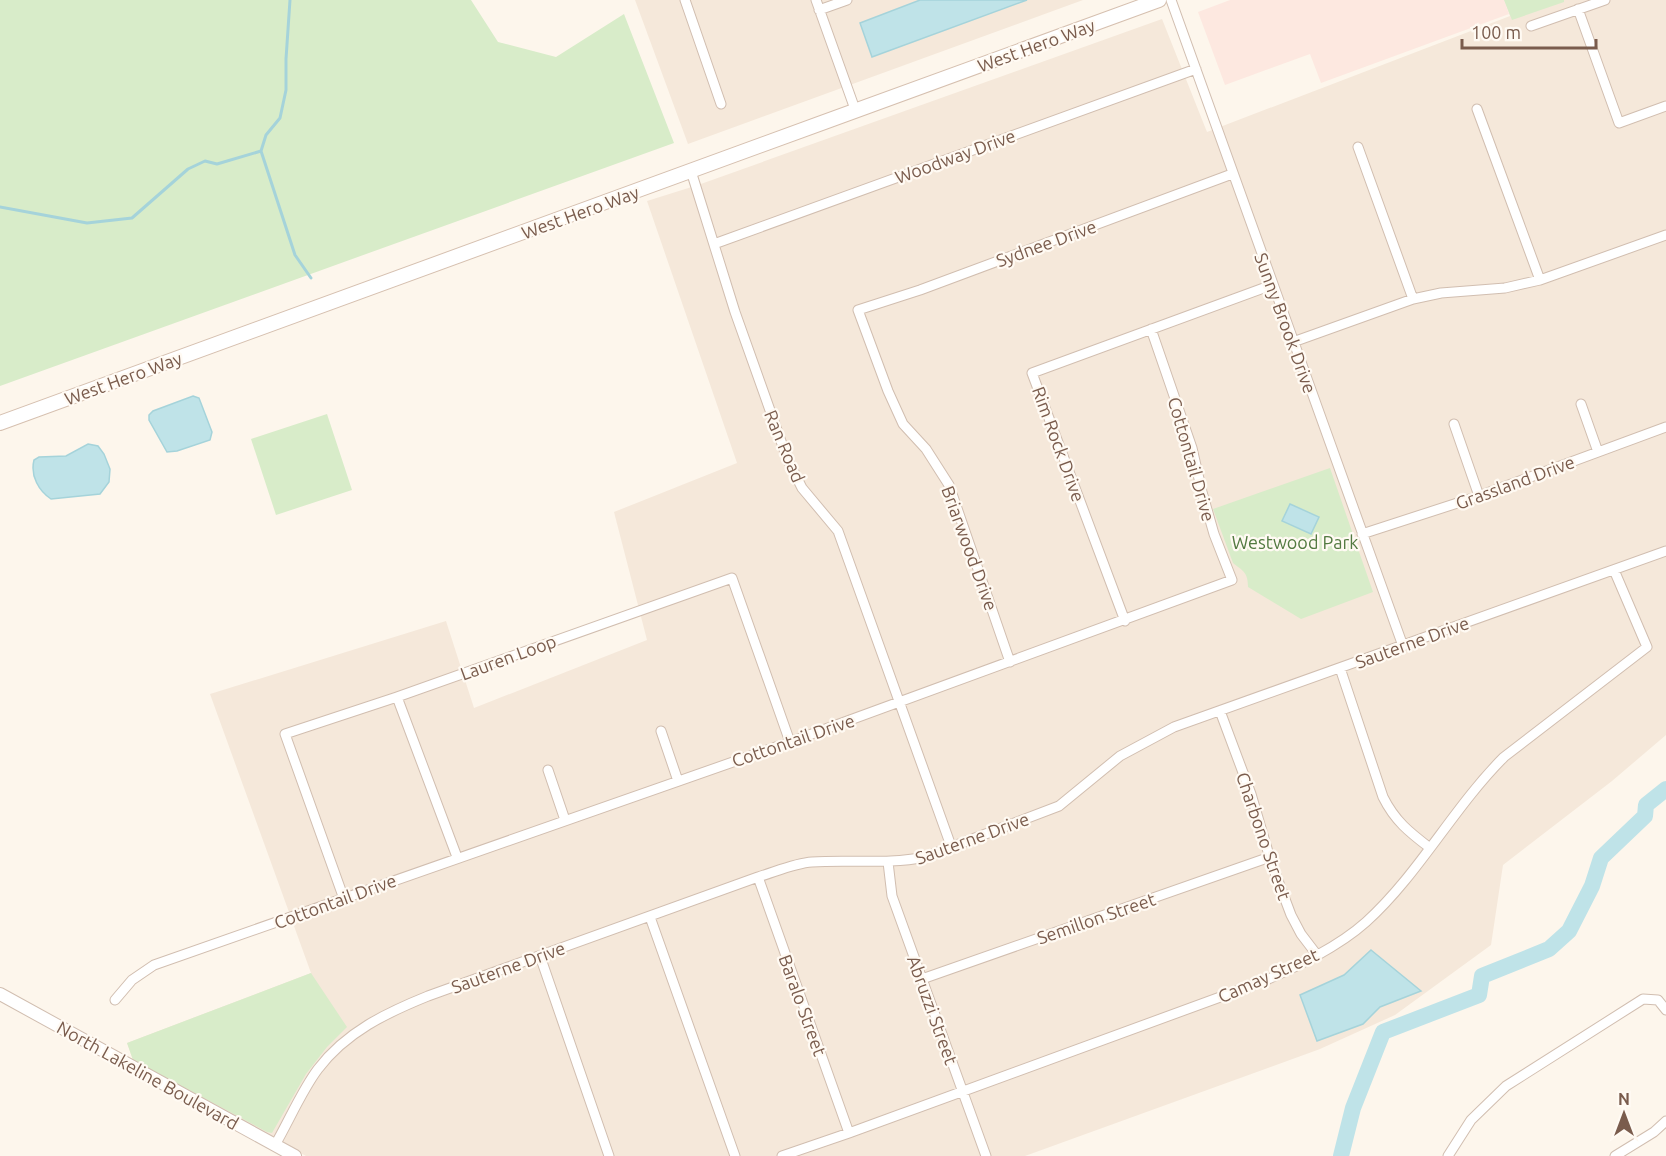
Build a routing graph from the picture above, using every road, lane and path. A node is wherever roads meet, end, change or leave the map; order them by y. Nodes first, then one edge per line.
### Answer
1 (685, 0) edge
2 (847, 0) edge
3 (1159, 0) edge
4 (1171, 0) edge
5 (1605, 0) edge
6 (817, 5) edge
7 (1578, 9) junction
8 (1531, 26) dead end
9 (1196, 69) junction
10 (721, 104) dead end
11 (1666, 106) edge
12 (1477, 109) dead end
13 (856, 112) junction
14 (1359, 147) dead end
15 (691, 171) junction
16 (1232, 174) junction
17 (1666, 235) edge
18 (714, 244) junction
19 (1540, 280) junction
20 (1272, 285) junction
21 (1413, 299) junction
22 (858, 310) joint
23 (1151, 329) junction
24 (1293, 342) junction
25 (1581, 404) dead end
26 (0, 423) edge
27 (1454, 424) dead end
28 (1666, 427) edge
29 (1598, 452) junction
30 (1479, 496) junction
31 (1362, 534) junction
32 (1666, 551) edge
33 (1614, 570) junction
34 (1125, 621) junction
35 (1403, 646) junction
36 (1010, 662) junction
37 (1340, 668) junction
38 (397, 697) junction
39 (899, 702) junction
40 (1220, 711) junction
41 (661, 730) dead end
42 (790, 742) junction
43 (548, 770) dead end
44 (678, 781) junction
45 (565, 820) junction
46 (951, 846) junction
47 (1430, 848) junction
48 (457, 857) junction
49 (1270, 857) junction
50 (888, 862) junction
51 (758, 877) junction
52 (344, 899) junction
53 (650, 917) junction
54 (540, 956) junction
55 (1317, 956) junction
56 (922, 979) junction
57 (0, 994) edge
58 (115, 1000) dead end
59 (1666, 1010) edge
60 (963, 1092) junction
61 (1666, 1121) edge
62 (849, 1133) junction
63 (275, 1145) junction
64 (295, 1156) edge
65 (609, 1156) edge
66 (735, 1156) edge
67 (782, 1156) edge
68 (986, 1156) edge
69 (1448, 1156) edge
70 (1615, 1156) edge

1 - 10 street
2 - 6 street
3 - 13 main road, West Hero Way
4 - 9 street, Sunny Brook Drive
5 - 7 street
6 - 13 street
7 - 8 street
7 - 11 street
9 - 16 street, Sunny Brook Drive
9 - 18 street, Woodway Drive
12 - 19 street
13 - 15 main road, West Hero Way
14 - 21 street
15 - 18 street, Ran Road
15 - 26 main road, West Hero Way
16 - 20 street, Sunny Brook Drive
16 - 22 street, Sydnee Drive
17 - 19 street
18 - 39 street, Ran Road
19 - 21 street
20 - 23 street, Rim Rock Drive
20 - 24 street, Sunny Brook Drive
21 - 24 street
22 - 36 street, Briarwood Drive
23 - 34 street, Cottontail Drive
23 - 34 street, Rim Rock Drive
24 - 31 street, Sunny Brook Drive
25 - 29 street
27 - 30 street
28 - 29 street, Grassland Drive
29 - 30 street, Grassland Drive
30 - 31 street, Grassland Drive
31 - 35 street, Sunny Brook Drive
32 - 33 street, Sauterne Drive
33 - 35 street, Sauterne Drive
33 - 47 street, Camay Street
34 - 36 street, Cottontail Drive
35 - 37 street, Sauterne Drive
36 - 39 street, Cottontail Drive
37 - 40 street, Sauterne Drive
37 - 47 street
38 - 42 street, Lauren Loop
38 - 48 street
38 - 52 street, Lauren Loop
39 - 42 street, Cottontail Drive
39 - 46 street, Ran Road
40 - 46 street, Sauterne Drive
40 - 49 street, Charbono Street
41 - 44 street
42 - 44 street, Cottontail Drive
43 - 45 street
44 - 45 street, Cottontail Drive
45 - 48 street, Cottontail Drive
46 - 50 street, Sauterne Drive
47 - 55 street, Camay Street
48 - 52 street, Cottontail Drive
49 - 55 street, Charbono Street
49 - 56 street, Semillon Street
50 - 51 street, Sauterne Drive
50 - 56 street, Abruzzi Street
51 - 53 street, Sauterne Drive
51 - 62 street, Baralo Street
52 - 58 street, Cottontail Drive
53 - 54 street, Sauterne Drive
53 - 66 street
54 - 63 street, Sauterne Drive
54 - 65 street
55 - 60 street, Camay Street
56 - 60 street, Abruzzi Street
57 - 63 street, North Lakeline Boulevard
59 - 69 street
60 - 62 street, Camay Street
60 - 68 street, Abruzzi Street
61 - 70 street
62 - 67 street, Camay Street
63 - 64 street, North Lakeline Boulevard

